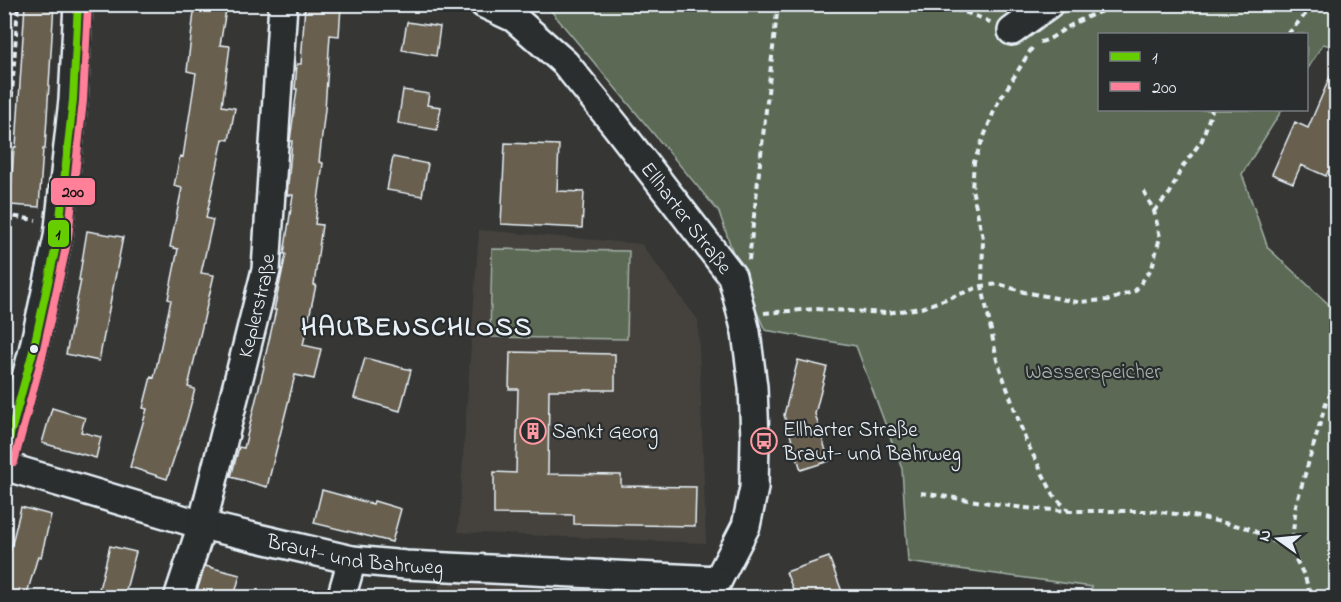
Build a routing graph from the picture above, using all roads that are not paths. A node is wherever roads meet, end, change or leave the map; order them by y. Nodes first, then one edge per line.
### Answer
1 (78, 4) edge
2 (283, 4) edge
3 (484, 4) edge
4 (1049, 4) edge
5 (1023, 37) road end
6 (4, 459) edge
7 (4, 466) edge
8 (202, 525) junction
9 (352, 560) junction
10 (723, 589) edge
11 (178, 597) edge
12 (341, 597) edge

1 - 6 street
2 - 8 street, Keplerstraße
3 - 10 street, Ellharter Straße
4 - 5 street
7 - 8 street, Braut- und Bahrweg
8 - 9 street, Braut- und Bahrweg
8 - 11 street, Keplerstraße
9 - 10 street, Braut- und Bahrweg
9 - 12 street

